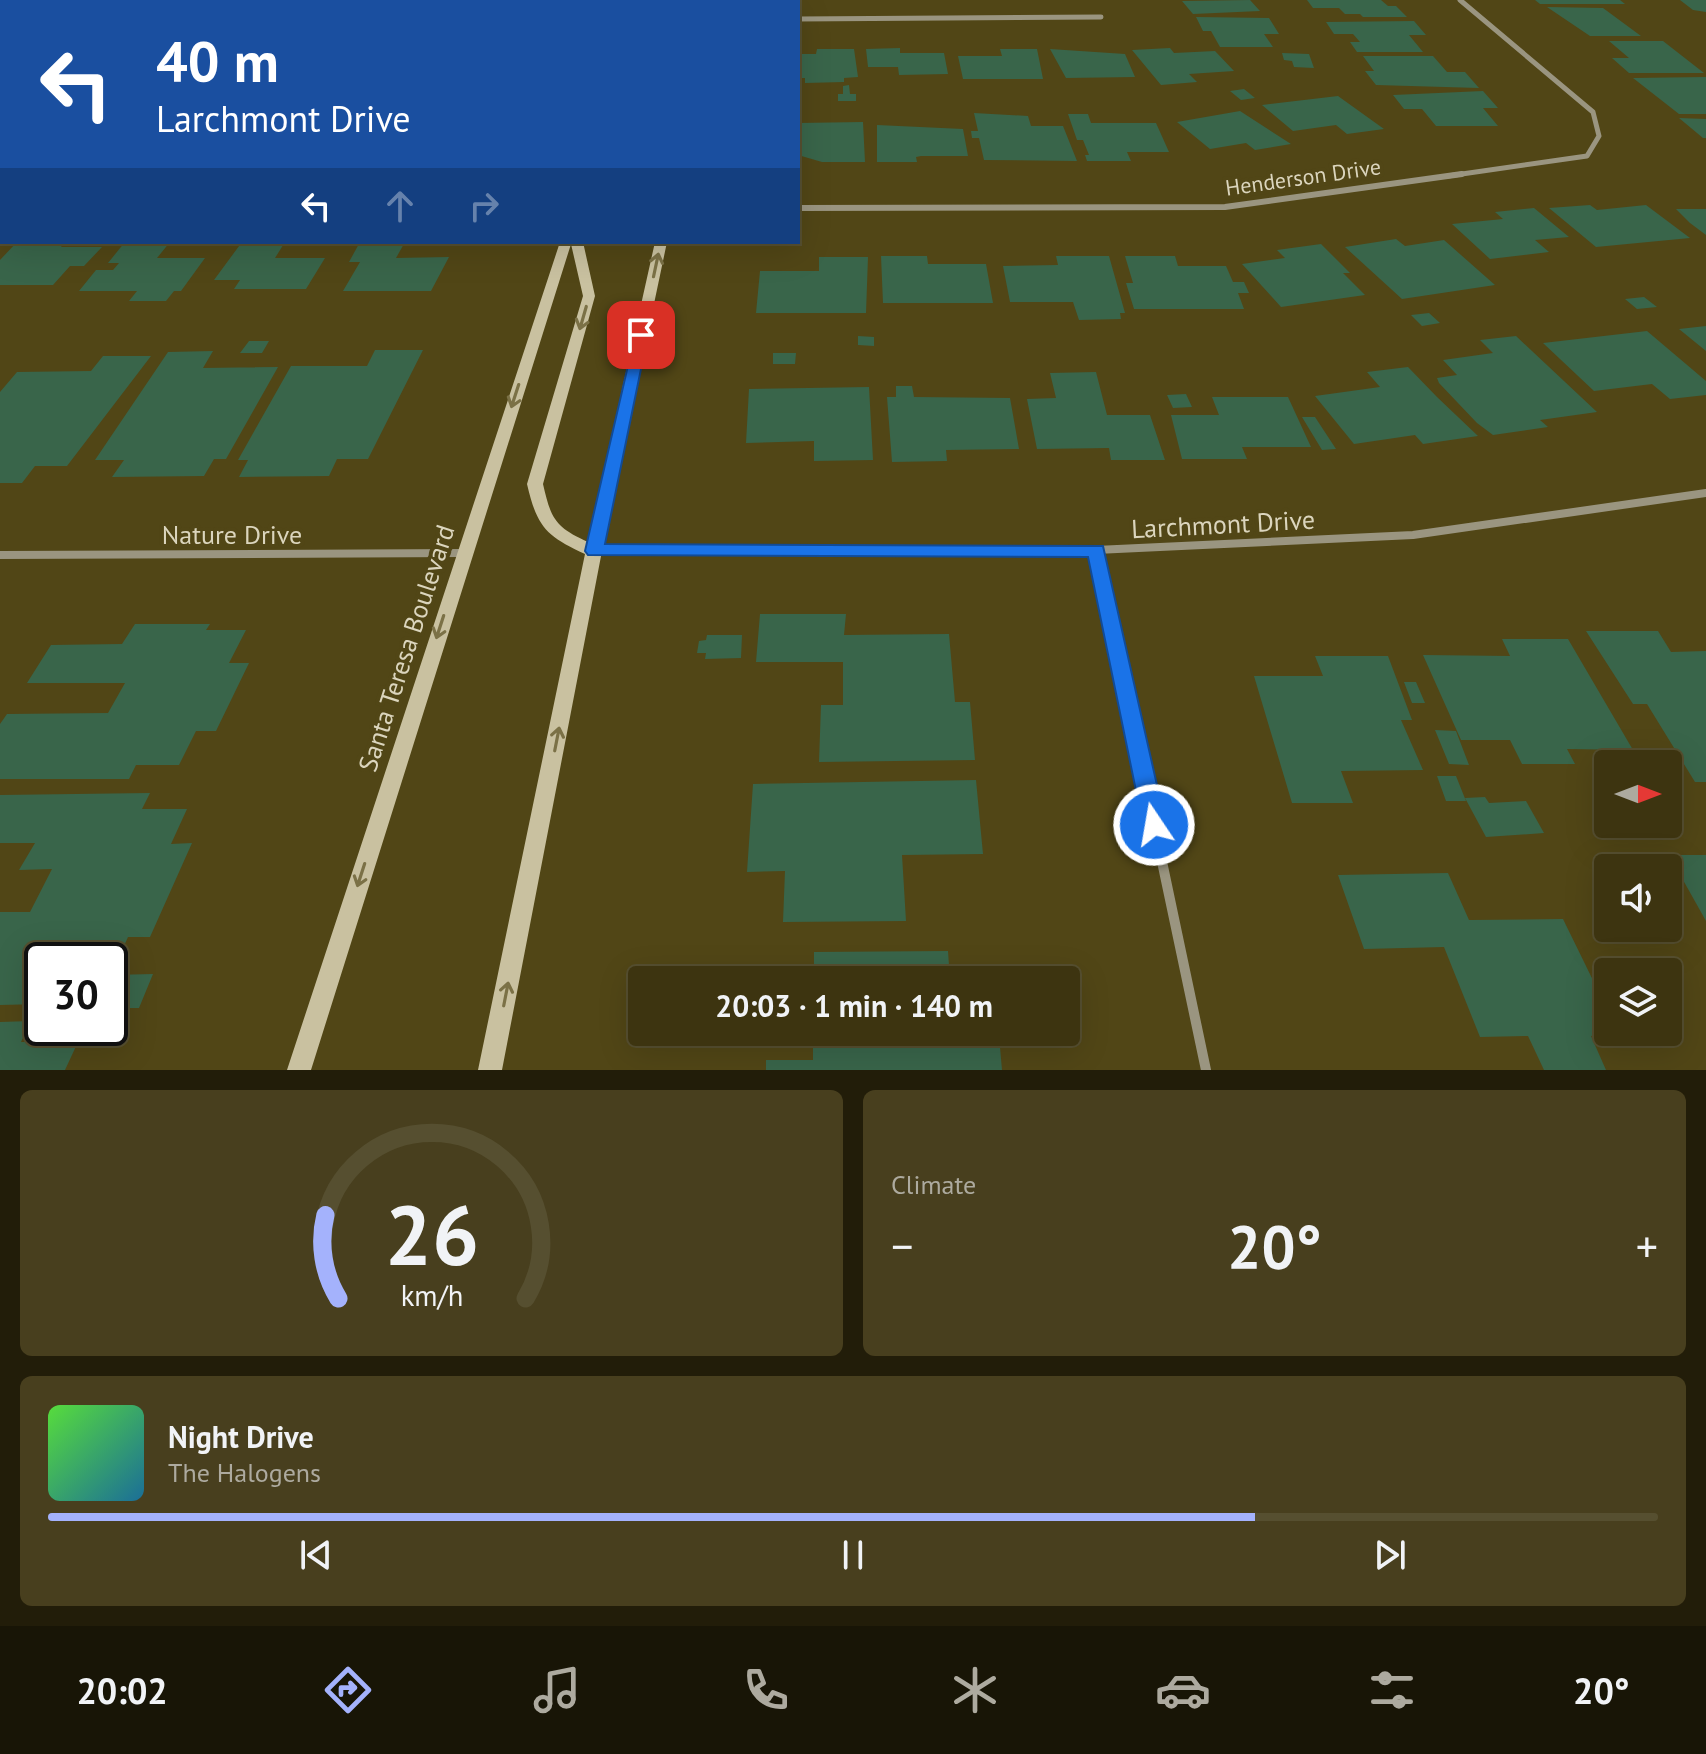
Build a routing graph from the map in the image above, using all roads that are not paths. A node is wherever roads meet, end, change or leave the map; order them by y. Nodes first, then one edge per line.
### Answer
1 (1460, 0) edge
2 (1101, 17) dead end
3 (800, 19) edge
4 (800, 208) edge
5 (565, 244) edge
6 (577, 244) edge
7 (661, 244) edge
8 (1706, 493) edge
9 (1096, 550) junction
10 (594, 551) junction
11 (464, 553) junction
12 (0, 555) edge
13 (299, 1070) edge
14 (490, 1070) edge
15 (1206, 1070) edge

1 - 4 street, Henderson Drive
2 - 3 street
5 -> 11 main road, Santa Teresa Boulevard
6 -> 10 main road
10 -> 7 main road
8 - 9 street, Larchmont Drive
9 - 10 street, Larchmont Drive
9 - 15 street
14 -> 10 main road
11 - 12 street, Nature Drive
11 -> 13 main road, Santa Teresa Boulevard

